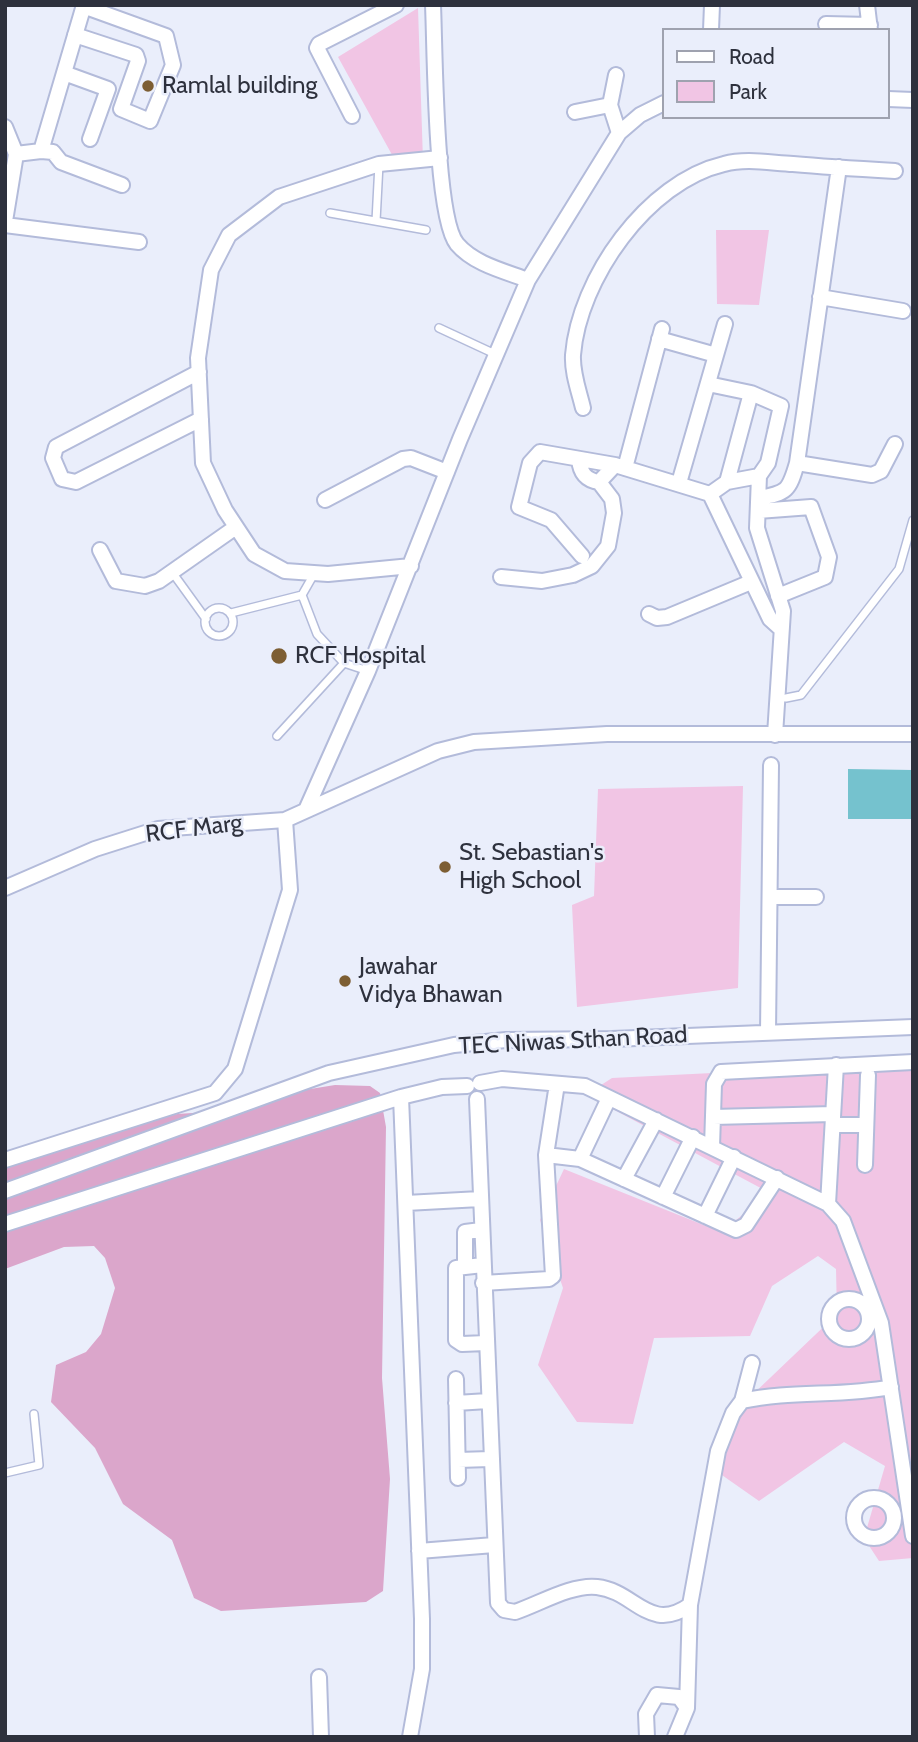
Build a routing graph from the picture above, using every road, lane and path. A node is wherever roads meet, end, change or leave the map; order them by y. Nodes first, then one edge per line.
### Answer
1 (396, 5) edge
2 (433, 5) edge
3 (712, 5) edge
4 (867, 5) edge
5 (83, 6) edge
6 (826, 24) dead end
7 (870, 27) edge
8 (711, 28) edge
9 (75, 35) junction
10 (64, 73) junction
11 (616, 75) dead end
12 (890, 99) edge
13 (913, 100) edge
14 (662, 104) edge
15 (610, 105) junction
16 (575, 112) dead end
17 (352, 116) dead end
18 (6, 130) edge
19 (619, 133) junction
20 (90, 139) dead end
21 (41, 151) junction
22 (16, 154) junction
23 (440, 158) junction
24 (379, 164) junction
25 (839, 167) junction
26 (895, 171) dead end
27 (122, 185) dead end
28 (330, 213) dead end
29 (376, 221) junction
30 (5, 223) edge
31 (426, 230) dead end
32 (139, 242) dead end
33 (528, 280) junction
34 (820, 297) junction
35 (903, 311) dead end
36 (725, 324) dead end
37 (439, 328) dead end
38 (495, 354) junction
39 (716, 355) junction
40 (199, 372) junction
41 (708, 384) junction
42 (751, 393) junction
43 (583, 408) dead end
44 (201, 419) junction
45 (895, 444) dead end
46 (579, 459) junction
47 (797, 463) junction
48 (620, 466) junction
49 (447, 472) junction
50 (759, 476) junction
51 (599, 482) junction
52 (727, 482) junction
53 (679, 483) junction
54 (710, 494) junction
55 (325, 500) dead end
56 (758, 505) junction
57 (913, 520) edge
58 (236, 527) junction
59 (100, 550) dead end
60 (581, 563) junction
61 (411, 566) junction
62 (172, 572) junction
63 (315, 573) junction
64 (501, 577) dead end
65 (751, 582) junction
66 (302, 595) junction
67 (778, 596) junction
68 (231, 613) junction
69 (649, 614) dead end
70 (206, 619) junction
71 (780, 628) junction
72 (344, 663) junction
73 (368, 671) junction
74 (786, 698) dead end
75 (913, 734) edge
76 (775, 735) junction
77 (277, 736) dead end
78 (771, 765) dead end
79 (306, 810) junction
80 (285, 820) junction
81 (5, 888) edge
82 (770, 897) junction
83 (816, 897) dead end
84 (913, 1027) edge
85 (768, 1032) junction
86 (913, 1062) edge
87 (836, 1065) junction
88 (868, 1075) dead end
89 (474, 1084) junction
90 (557, 1084) junction
91 (401, 1097) junction
92 (609, 1098) junction
93 (713, 1117) junction
94 (833, 1119) junction
95 (656, 1120) junction
96 (866, 1125) junction
97 (693, 1138) junction
98 (712, 1147) junction
99 (546, 1155) junction
100 (734, 1157) junction
101 (580, 1159) junction
102 (5, 1160) edge
103 (865, 1165) dead end
104 (777, 1178) junction
105 (624, 1179) junction
106 (5, 1191) edge
107 (663, 1197) junction
108 (480, 1199) junction
109 (405, 1203) junction
110 (828, 1204) junction
111 (705, 1216) junction
112 (5, 1224) edge
113 (481, 1230) junction
114 (483, 1265) junction
115 (465, 1266) junction
116 (484, 1283) junction
117 (486, 1343) junction
118 (752, 1363) dead end
119 (456, 1379) dead end
120 (891, 1387) junction
121 (488, 1401) junction
122 (742, 1401) junction
123 (456, 1403) junction
124 (34, 1414) dead end
125 (490, 1459) junction
126 (458, 1460) junction
127 (5, 1473) edge
128 (458, 1478) dead end
129 (904, 1490) junction
130 (884, 1501) junction
131 (912, 1533) edge
132 (886, 1534) junction
133 (494, 1545) junction
134 (419, 1551) junction
135 (690, 1605) junction
136 (319, 1677) dead end
137 (687, 1708) junction
138 (321, 1737) edge
139 (410, 1737) edge
140 (647, 1737) edge
141 (675, 1737) edge

1 - 17 street
2 - 23 street
3 - 8 street
4 - 7 street
5 - 9 street
5 - 9 street
6 - 7 street
9 - 10 street
10 - 20 street
10 - 21 street
11 - 15 street
12 - 13 street
14 - 19 street
15 - 16 street
15 - 19 street
18 - 22 street
19 - 33 street
21 - 22 street
21 - 27 street
22 - 30 street
23 - 24 street
23 - 33 street
24 - 29 lane
24 - 40 street
25 - 26 street
25 - 34 street
25 - 43 street
28 - 29 lane
29 - 31 lane
30 - 32 street
33 - 38 street
34 - 35 street
34 - 47 street
36 - 39 street
37 - 38 lane
38 - 49 street
39 - 41 street
39 - 48 street
40 - 44 street
40 - 44 street
41 - 42 street
41 - 53 street
42 - 50 street
42 - 52 street
44 - 58 street
45 - 47 street
46 - 48 street
46 - 51 street
46 - 60 street
47 - 56 street
48 - 51 street
48 - 53 street
49 - 55 street
49 - 61 street
50 - 52 street
50 - 56 street
51 - 60 street
52 - 54 street
53 - 54 street
54 - 65 street
56 - 67 street
56 - 67 street
57 - 74 lane
58 - 62 street
58 - 63 street
59 - 62 street
60 - 64 street
61 - 63 street
61 - 73 street
62 - 70 lane
63 - 66 lane
65 - 69 street
65 - 71 street
66 - 68 lane
66 - 72 lane
67 - 71 street
68 - 70 lane
68 - 70 lane
71 - 76 street
72 - 73 lane
72 - 77 lane
73 - 79 street
75 - 76 street, RCF Marg
76 - 79 street, RCF Marg
78 - 82 street
79 - 80 street, RCF Marg
80 - 81 street, RCF Marg
80 - 102 street
82 - 83 street
82 - 85 street
84 - 85 street, TEC Niwas Sthan Road
85 - 106 street, TEC Niwas Sthan Road
86 - 87 street
87 - 93 street
87 - 94 street
88 - 96 street
89 - 90 street
89 - 91 street
89 - 108 street
90 - 92 street
90 - 99 street
91 - 109 street
91 - 112 street
92 - 95 street
92 - 101 street
93 - 94 street
93 - 98 street
94 - 96 street
94 - 110 street
95 - 97 street
95 - 105 street
96 - 103 street
97 - 98 street
97 - 107 street
98 - 100 street
99 - 101 street
99 - 116 street
100 - 104 street
100 - 111 street
101 - 105 street
104 - 110 street
104 - 111 street
105 - 107 street
107 - 111 street
108 - 109 street
108 - 113 street
109 - 134 street
110 - 120 street
113 - 114 street
113 - 115 street
114 - 115 street
114 - 116 street
115 - 117 street
116 - 117 street
117 - 121 street
118 - 122 street
119 - 123 street
120 - 122 street
120 - 129 street
121 - 123 street
121 - 125 street
122 - 135 street
123 - 126 street
124 - 127 lane
125 - 126 street
125 - 133 street
126 - 128 street
129 - 130 street
129 - 131 street
130 - 132 street
130 - 132 street
131 - 132 street
133 - 134 street
133 - 135 street
134 - 139 street
135 - 137 street
136 - 138 street
137 - 140 street
137 - 141 street

